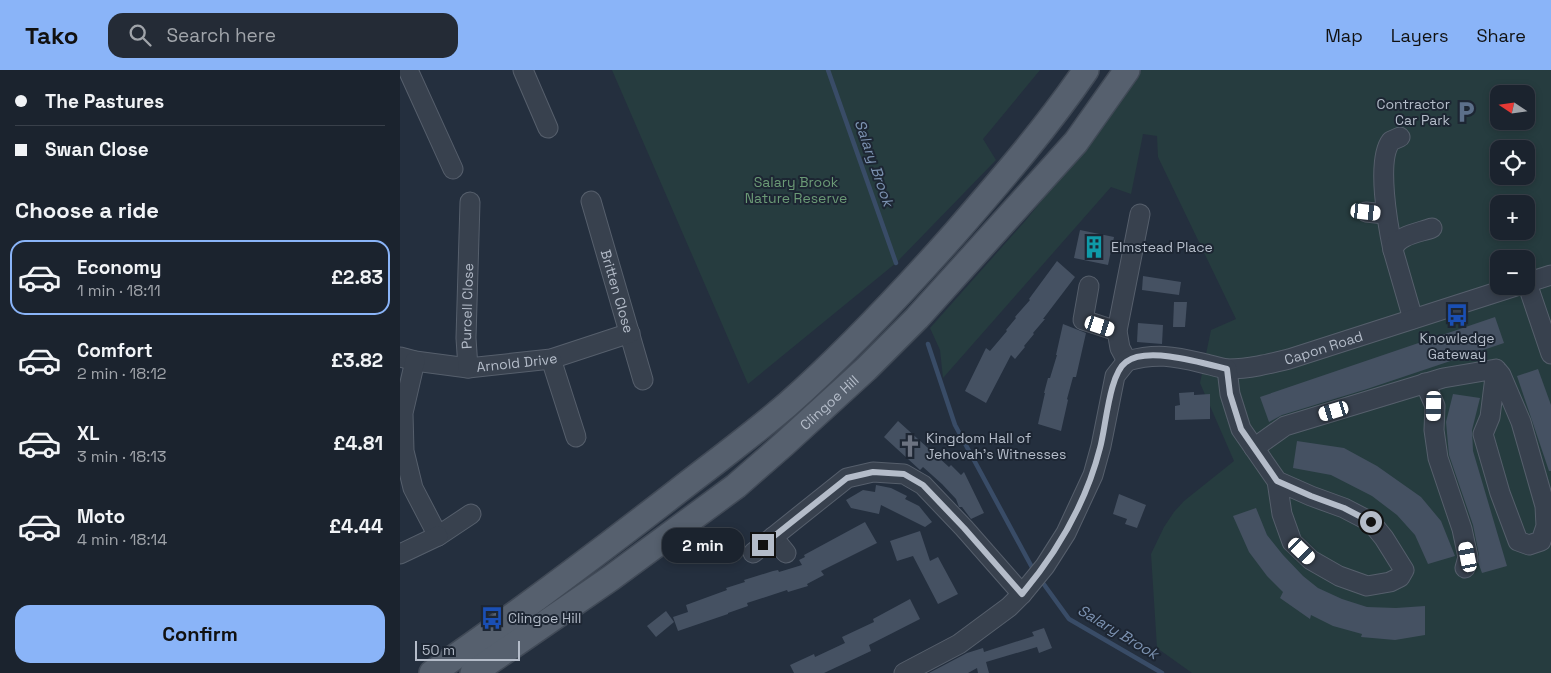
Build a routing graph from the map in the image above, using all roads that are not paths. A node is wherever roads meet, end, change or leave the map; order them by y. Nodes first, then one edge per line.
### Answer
1 (408, 70) edge
2 (522, 70) edge
3 (1086, 70) edge
4 (1127, 70) edge
5 (548, 128) dead end
6 (1400, 137) dead end
7 (453, 169) dead end
8 (591, 201) dead end
9 (470, 202) dead end
10 (1366, 212) dead end
11 (1140, 214) dead end
12 (1386, 214) junction
13 (1432, 228) dead end
14 (1393, 250) junction
15 (1551, 275) edge
16 (1535, 280) edge
17 (1089, 286) dead end
18 (1490, 294) edge
19 (1530, 295) edge
20 (1413, 319) junction
21 (1117, 331) junction
22 (630, 333) junction
23 (1551, 354) edge
24 (407, 359) edge
25 (551, 359) junction
26 (1127, 361) junction
27 (468, 368) junction
28 (1227, 369) junction
29 (1496, 369) junction
30 (643, 380) dead end
31 (1425, 383) junction
32 (576, 437) dead end
33 (1254, 448) junction
34 (1277, 481) junction
35 (471, 514) dead end
36 (438, 536) junction
37 (773, 537) junction
38 (753, 553) dead end
39 (786, 553) dead end
40 (400, 554) edge
41 (1465, 568) dead end
42 (1027, 588) junction
43 (432, 673) edge
44 (473, 673) edge
45 (904, 673) edge

1 - 7 street
2 - 5 street
3 - 43 main road, Clingoe Hill
4 - 44 main road, Clingoe Hill
6 - 12 street
8 - 22 street, Britten Close
9 - 27 street, Purcell Close
10 - 12 street
11 - 21 street
12 - 14 street
13 - 14 street
14 - 20 street
15 - 16 street
17 - 21 street
18 - 20 street, Capon Road
19 - 23 street
20 - 28 street, Capon Road
21 - 26 street
22 - 25 street, Arnold Drive
22 - 30 street, Britten Close
24 - 27 street, Arnold Drive
24 - 36 street
25 - 27 street, Arnold Drive
25 - 32 street
26 - 28 street, Capon Road
26 - 42 street
28 - 33 street
29 - 29 street
29 - 31 street
31 - 33 street
31 - 41 street
33 - 34 street
34 - 34 street
35 - 36 street
36 - 40 street
37 - 38 street
37 - 39 street
37 - 42 street
42 - 45 street

